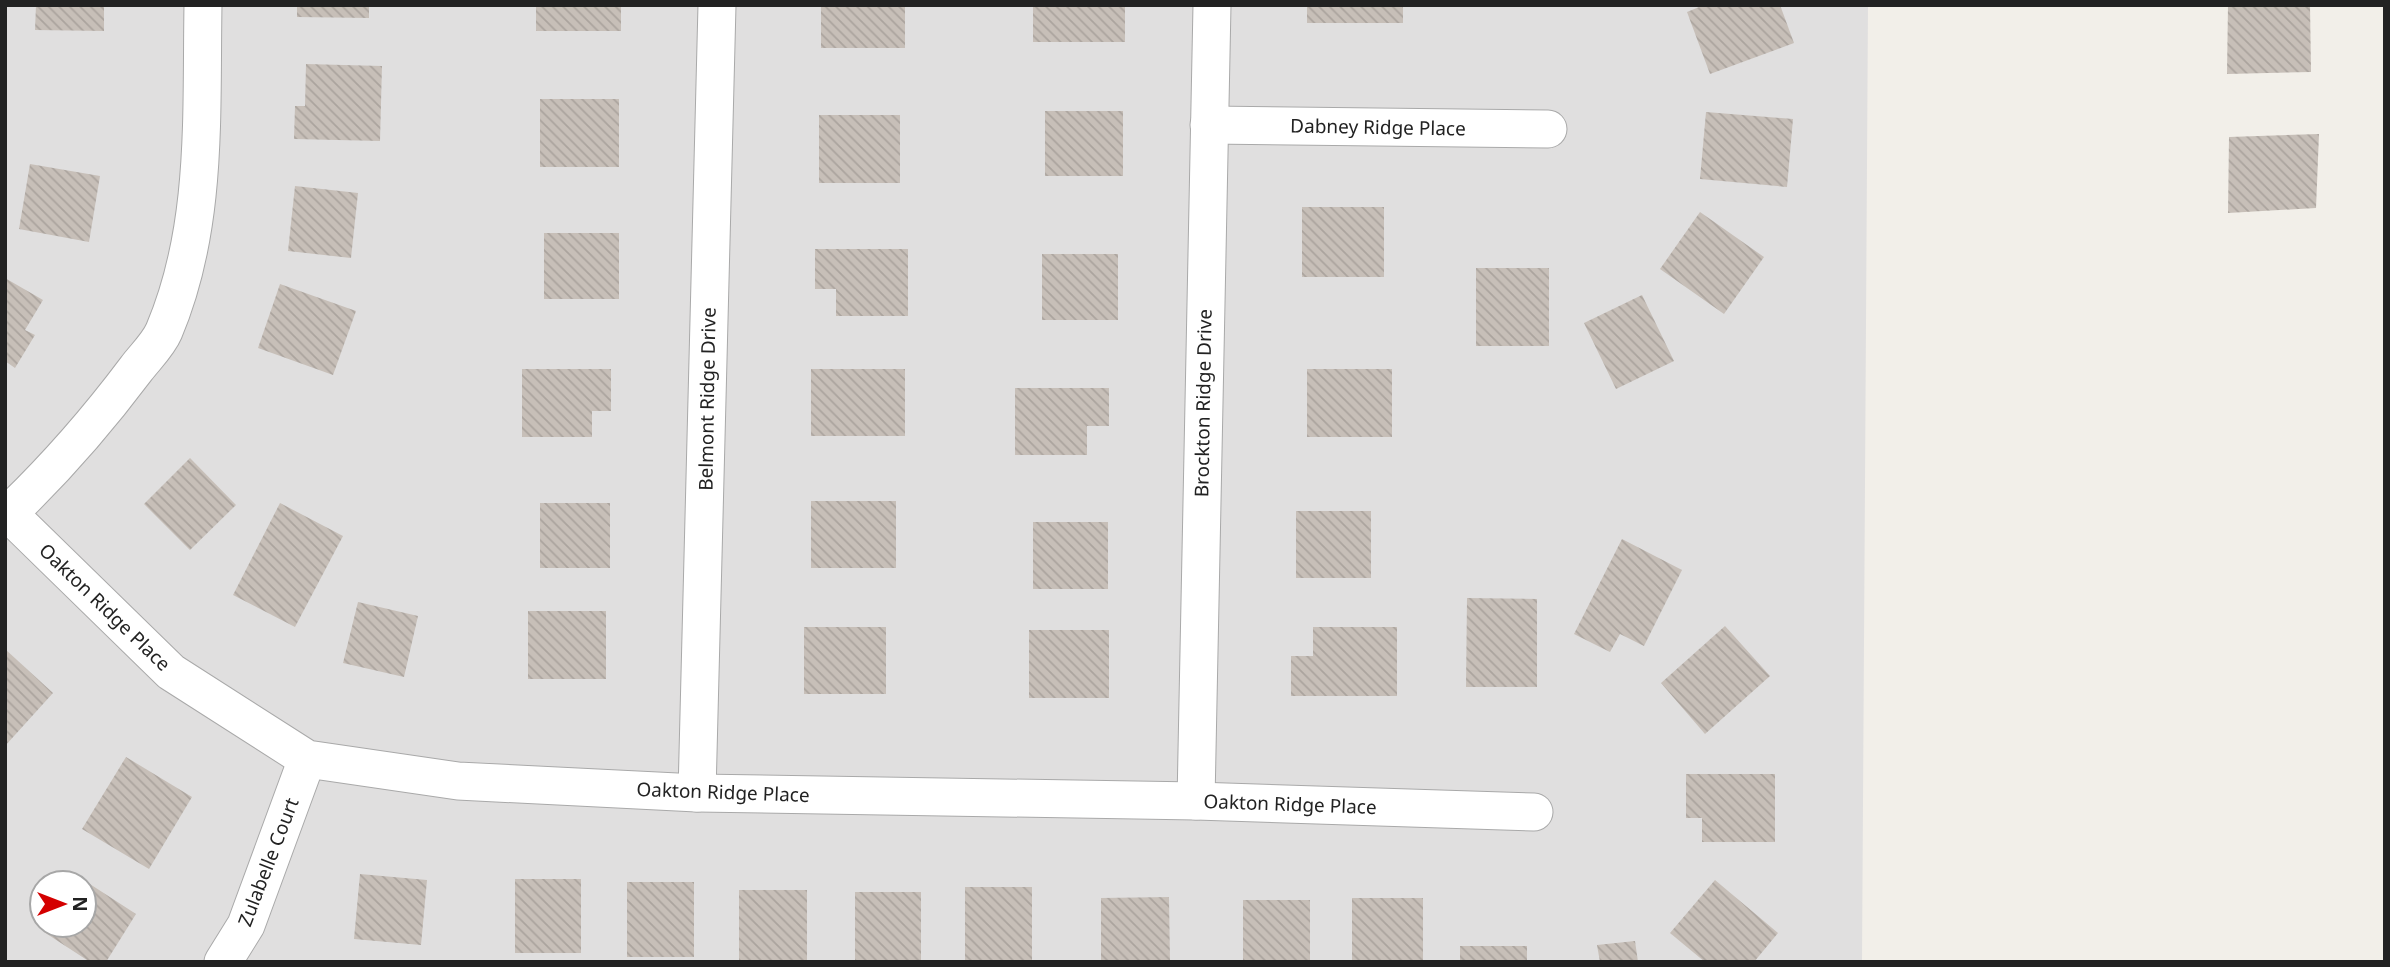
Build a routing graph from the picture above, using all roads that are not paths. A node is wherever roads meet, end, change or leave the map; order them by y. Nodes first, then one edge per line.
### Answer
1 (203, 5) edge
2 (717, 5) edge
3 (1212, 5) edge
4 (1209, 125) junction
5 (1548, 129) dead end
6 (7, 511) edge
7 (307, 759) junction
8 (697, 793) junction
9 (1196, 801) junction
10 (1534, 813) dead end
11 (223, 962) edge

1 - 6 street
2 - 8 street, Belmont Ridge Drive
3 - 4 street, Brockton Ridge Drive
4 - 5 street, Dabney Ridge Place
4 - 9 street, Brockton Ridge Drive
6 - 7 street, Oakton Ridge Place
7 - 8 street, Oakton Ridge Place
7 - 11 street, Zulabelle Court
8 - 9 street, Oakton Ridge Place
9 - 10 street, Oakton Ridge Place

